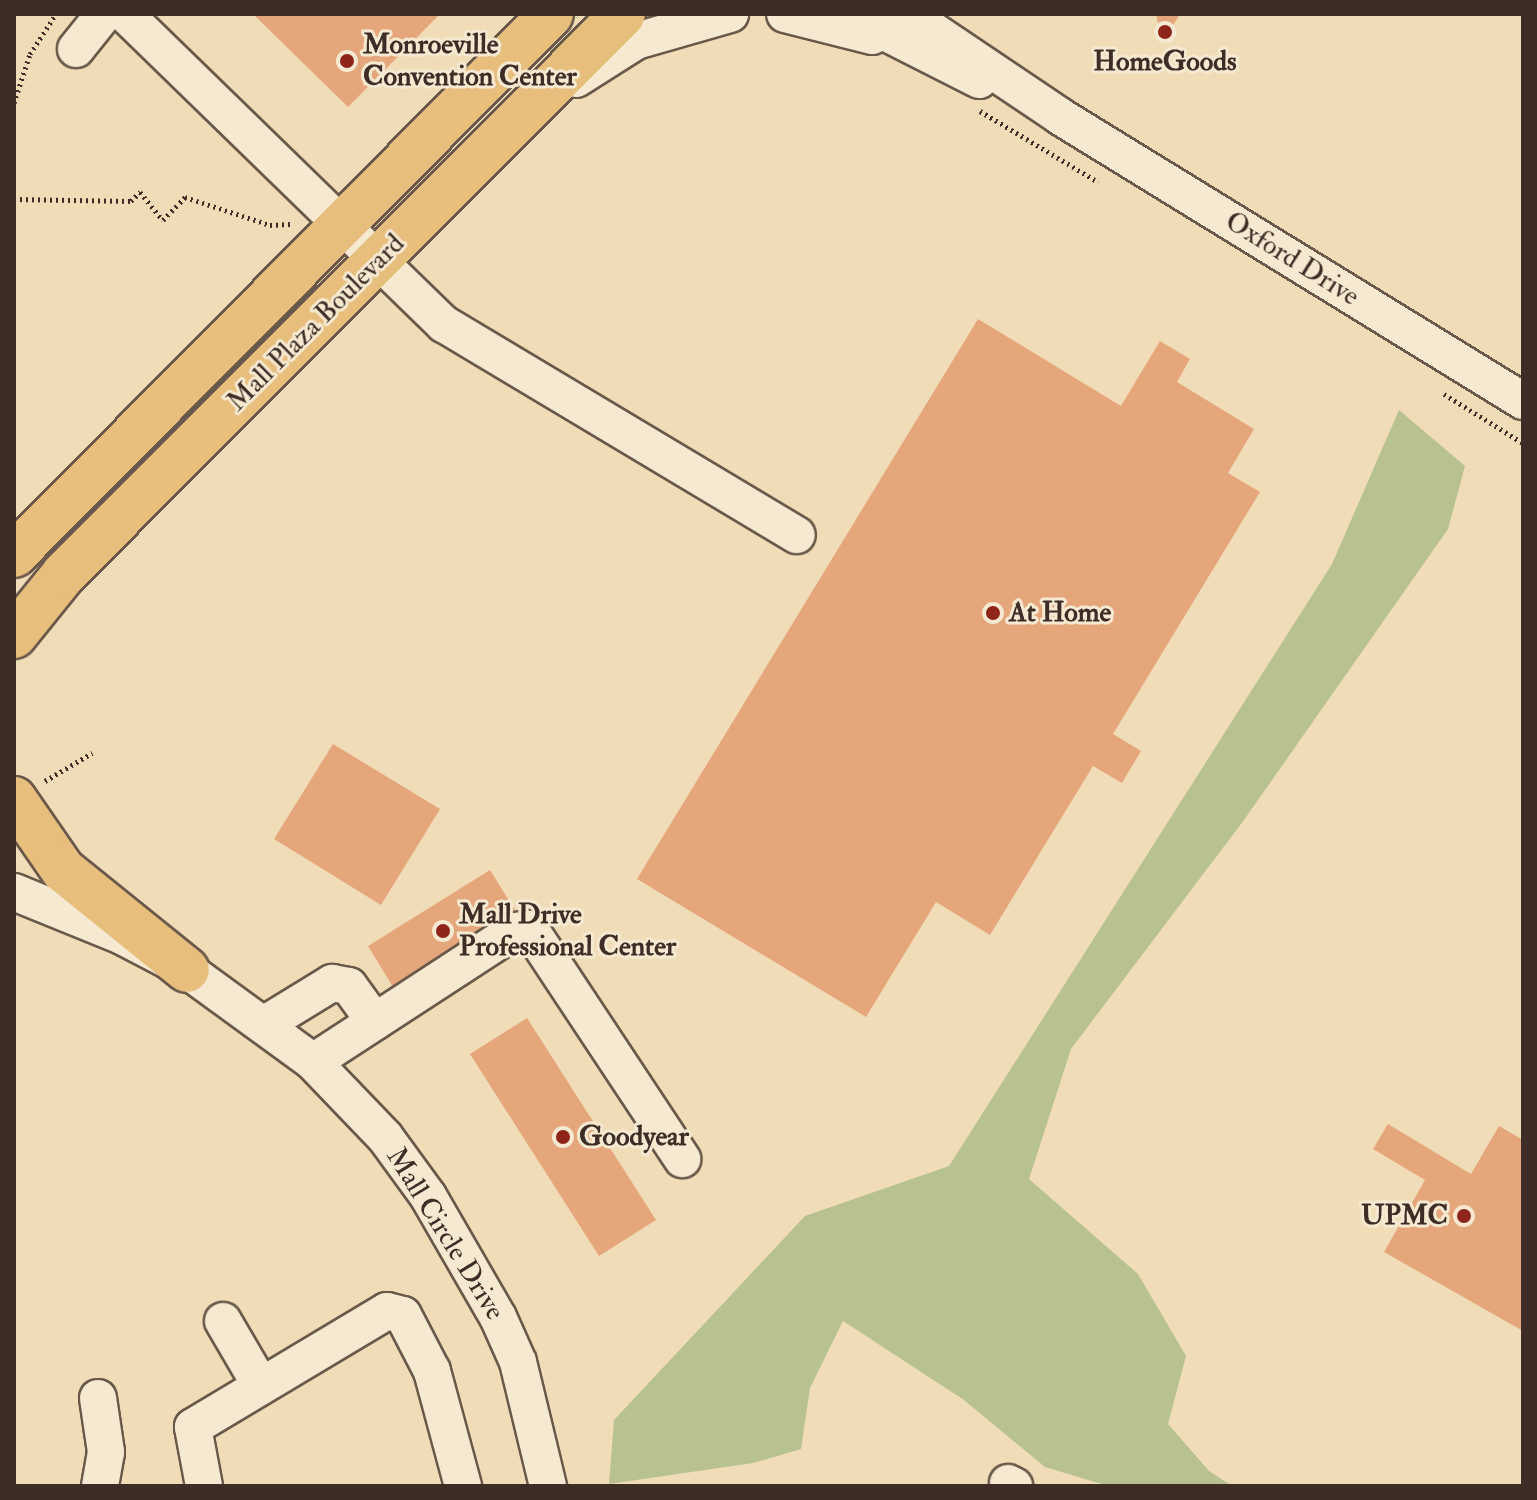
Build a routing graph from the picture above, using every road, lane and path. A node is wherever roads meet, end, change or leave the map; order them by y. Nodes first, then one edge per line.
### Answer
1 (56, 14) edge
2 (104, 14) edge
3 (125, 14) edge
4 (551, 14) edge
5 (623, 14) edge
6 (730, 14) edge
7 (785, 14) edge
8 (849, 14) edge
9 (908, 14) edge
10 (76, 49) dead end
11 (928, 58) junction
12 (14, 103) edge
13 (965, 103) dead end
14 (1061, 117) junction
15 (513, 125) junction
16 (1106, 186) dead end
17 (14, 199) edge
18 (299, 223) dead end
19 (344, 223) junction
20 (381, 259) junction
21 (1429, 385) dead end
22 (1523, 401) edge
23 (1523, 443) edge
24 (797, 535) dead end
25 (14, 555) edge
26 (14, 636) edge
27 (92, 753) dead end
28 (14, 799) edge
29 (14, 892) edge
30 (187, 970) junction
31 (375, 1022) junction
32 (265, 1024) junction
33 (313, 1062) junction
34 (682, 1159) dead end
35 (223, 1321) dead end
36 (261, 1386) junction
37 (98, 1398) dead end
38 (100, 1486) edge
39 (204, 1486) edge
40 (463, 1486) edge
41 (548, 1486) edge

1 - 12 path
2 - 10 street
3 - 19 street
4 - 19 main road, Mall Plaza Boulevard
5 - 15 main road, Mall Plaza Boulevard
6 - 15 street
7 - 11 street
8 - 11 street, Oxford Drive
9 - 14 street, Oxford Drive
11 - 14 street, Oxford Drive
13 - 16 path
14 - 22 street, Oxford Drive
15 - 20 main road, Mall Plaza Boulevard
17 - 18 path
19 - 20 street
19 - 25 main road, Mall Plaza Boulevard
20 - 24 street
20 - 26 main road, Mall Plaza Boulevard
21 - 23 path
27 - 28 path
28 - 30 main road
29 - 30 street, Mall Circle Drive
30 - 32 street, Mall Circle Drive
31 - 32 street
31 - 33 street
31 - 34 street
32 - 33 street, Mall Circle Drive
33 - 41 street, Mall Circle Drive
35 - 36 street
36 - 39 street
36 - 40 street
37 - 38 street

